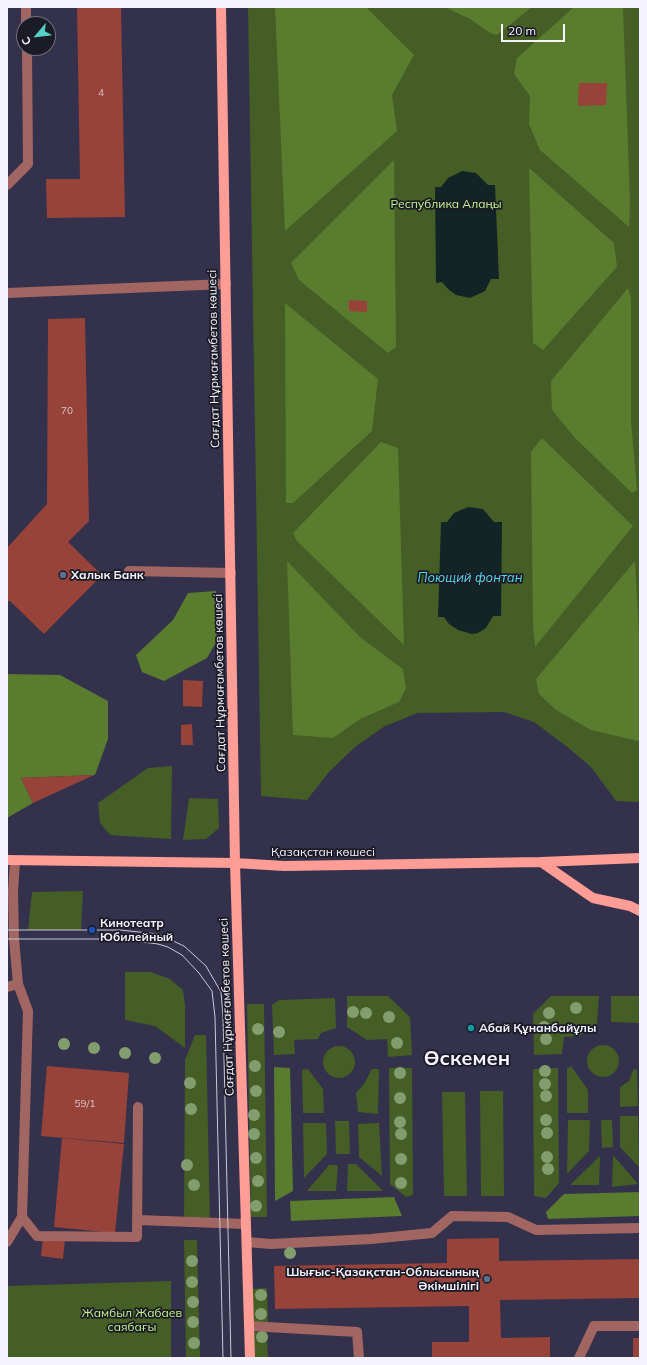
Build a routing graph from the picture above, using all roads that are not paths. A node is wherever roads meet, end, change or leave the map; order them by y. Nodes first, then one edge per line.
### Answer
1 (221, 7) edge
2 (27, 56) edge
3 (7, 185) edge
4 (226, 284) junction
5 (7, 293) edge
6 (129, 572) dead end
7 (231, 573) junction
8 (640, 858) edge
9 (11, 861) edge
10 (541, 862) junction
11 (235, 863) junction
12 (640, 911) edge
13 (18, 984) junction
14 (7, 987) edge
15 (138, 1106) dead end
16 (22, 1217) junction
17 (138, 1220) junction
18 (246, 1224) junction
19 (640, 1228) edge
20 (7, 1242) edge
21 (247, 1242) junction
22 (249, 1326) junction
23 (640, 1326) edge
24 (250, 1358) edge
25 (359, 1358) edge
26 (579, 1358) edge

1 - 4 main road, Сағдат Нұрмағамбетов көшесі
2 - 3 lane
4 - 5 lane
4 - 7 main road, Сағдат Нұрмағамбетов көшесі
6 - 7 lane
7 - 11 main road, Сағдат Нұрмағамбетов көшесі
8 - 10 main road, Қазақстан көшесі
9 - 11 main road, Қазақстан көшесі
9 - 13 lane
10 - 11 main road, Қазақстан көшесі
10 - 12 main road
11 - 18 main road, Сағдат Нұрмағамбетов көшесі
13 - 14 lane
13 - 16 lane
15 - 17 lane
16 - 17 lane
16 - 20 lane
17 - 18 lane
18 - 21 main road, Сағдат Нұрмағамбетов көшесі
19 - 21 lane
21 - 22 main road, Сағдат Нұрмағамбетов көшесі
22 - 24 main road, Сағдат Нұрмағамбетов көшесі
22 - 25 lane
23 - 26 lane

